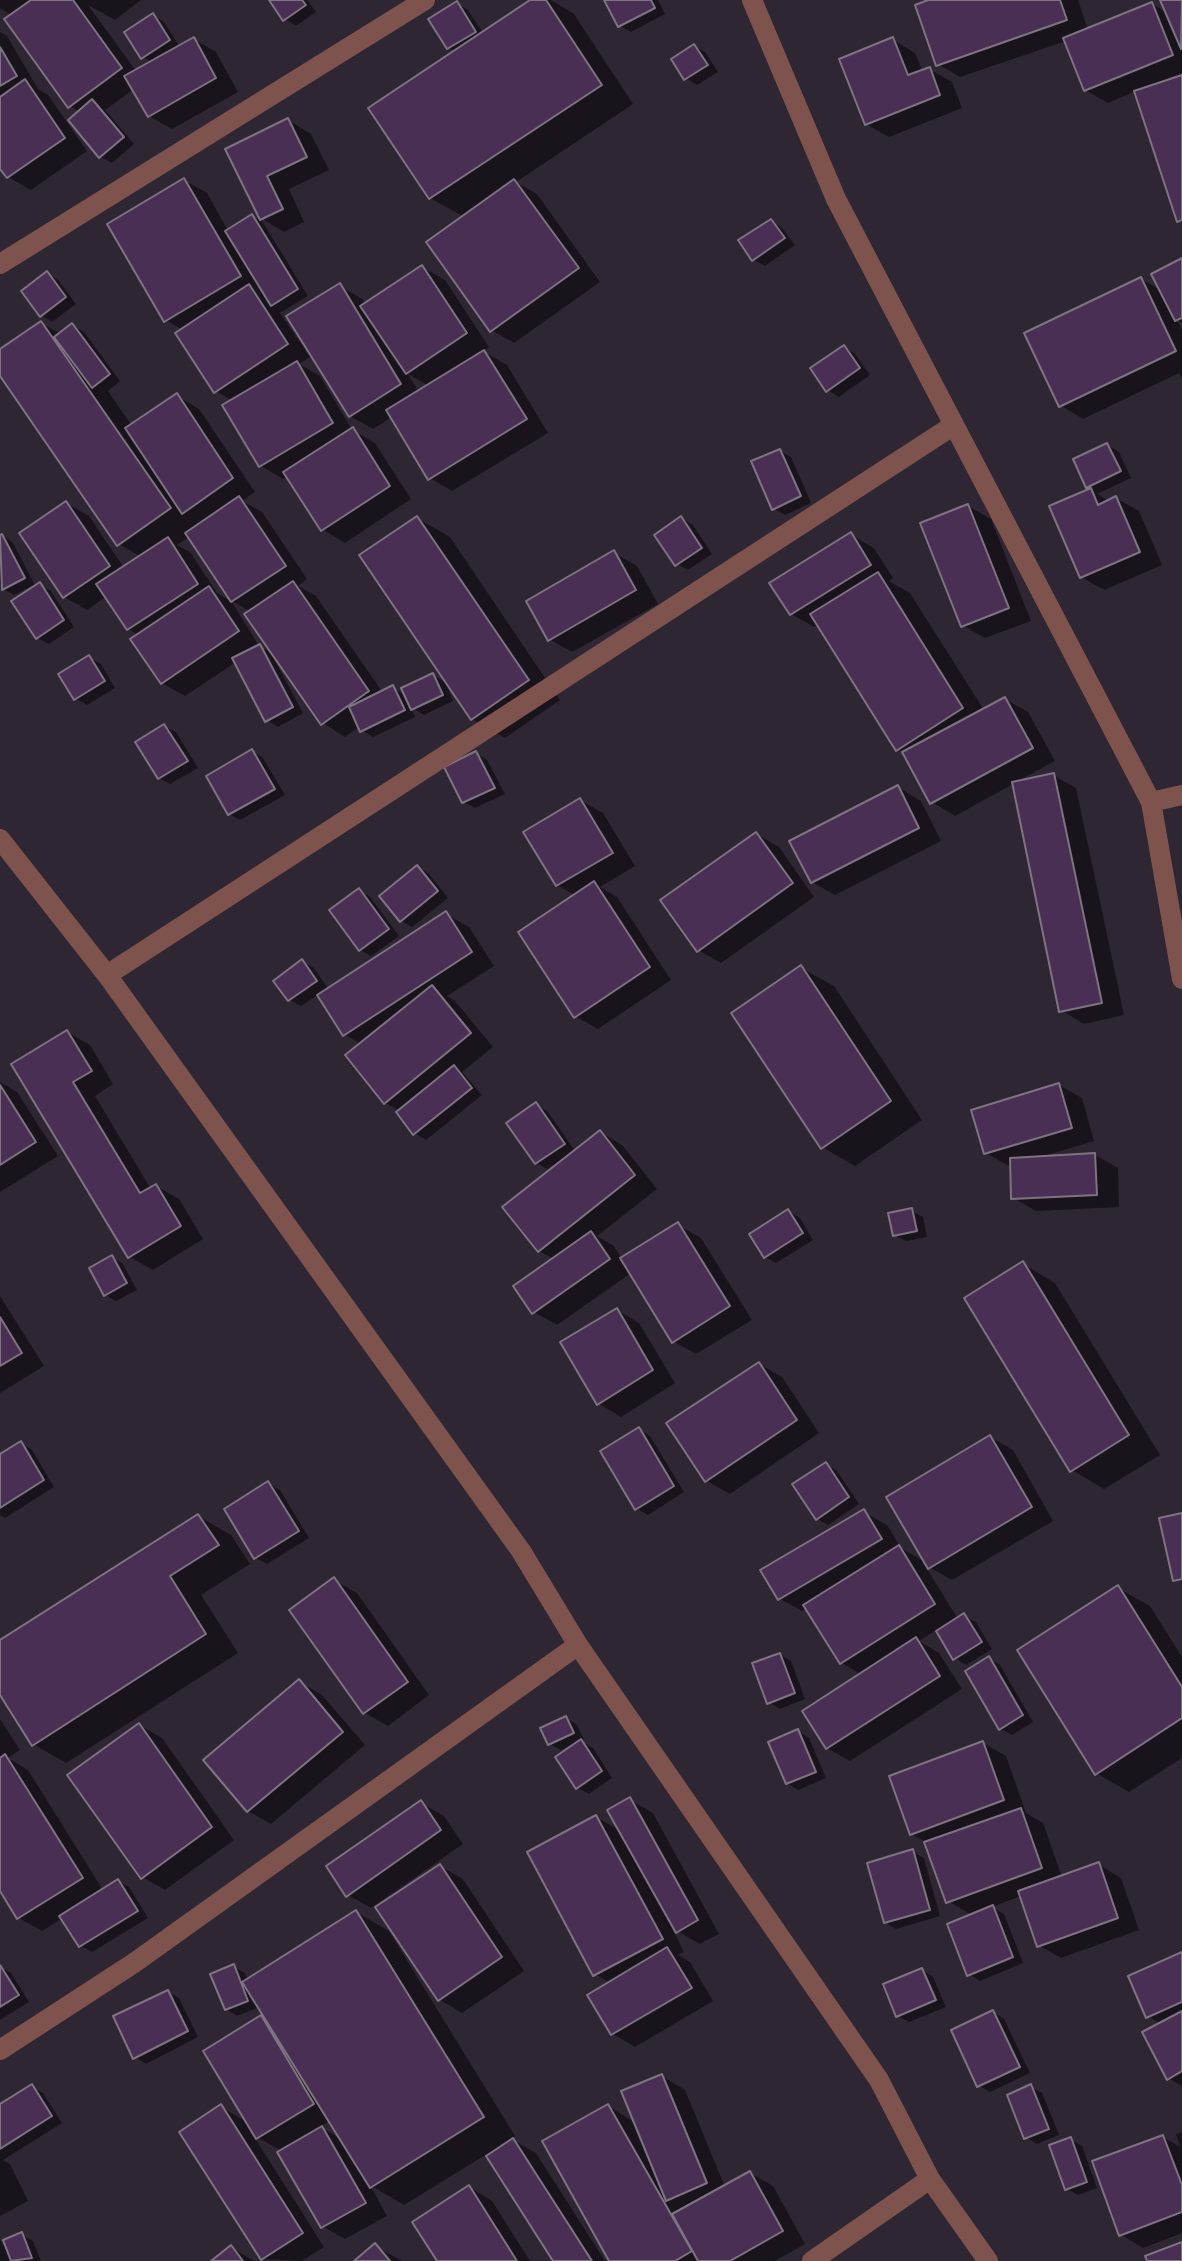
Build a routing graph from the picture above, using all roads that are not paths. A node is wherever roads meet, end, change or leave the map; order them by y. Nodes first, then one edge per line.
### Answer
1 (425, 0) edge
2 (752, 0) edge
3 (0, 264) edge
4 (954, 425) junction
5 (1182, 795) edge
6 (1151, 802) junction
7 (0, 839) edge
8 (107, 975) junction
9 (1182, 979) edge
10 (578, 1645) junction
11 (0, 2050) edge
12 (930, 2179) junction
13 (812, 2261) edge
14 (988, 2261) edge

1 - 3 street
2 - 4 street
4 - 6 street
4 - 8 street
5 - 6 street
6 - 9 street
7 - 8 street
8 - 10 street
10 - 11 street
10 - 12 street
12 - 13 street
12 - 14 street

